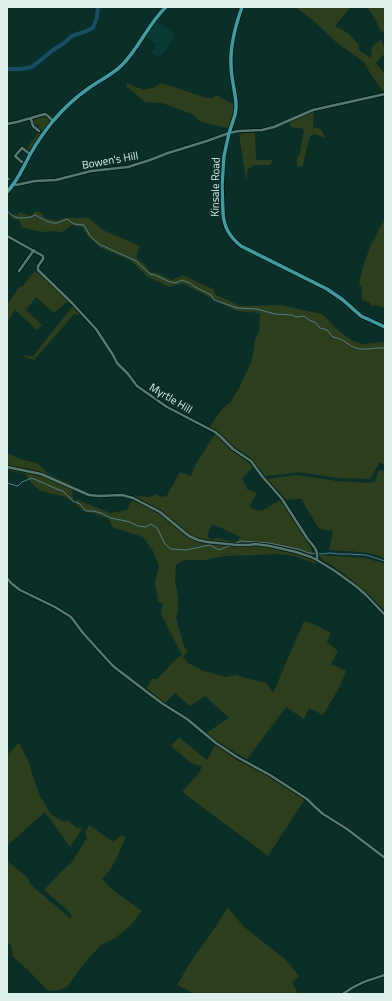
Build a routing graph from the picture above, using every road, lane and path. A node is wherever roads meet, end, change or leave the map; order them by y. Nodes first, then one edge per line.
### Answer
1 (166, 7) edge
2 (242, 7) edge
3 (385, 94) edge
4 (31, 119) junction
5 (53, 120) junction
6 (7, 124) edge
7 (38, 125) dead end
8 (35, 128) junction
9 (38, 131) dead end
10 (229, 133) junction
11 (30, 154) junction
12 (21, 161) dead end
13 (14, 184) junction
14 (7, 192) edge
15 (7, 236) edge
16 (34, 250) junction
17 (19, 271) dead end
18 (385, 327) edge
19 (7, 467) edge
20 (317, 560) junction
21 (7, 578) edge
22 (384, 614) edge
23 (385, 858) edge
24 (385, 975) edge
25 (343, 994) edge

1 - 5 main road
2 - 10 main road, Kinsale Road
3 - 10 street, Bowen's Hill
4 - 5 street
4 - 6 street
4 - 8 street
5 - 11 main road
7 - 8 street
8 - 9 street
10 - 13 street, Bowen's Hill
10 - 18 main road, Kinsale Road
11 - 12 street
11 - 13 main road
13 - 14 main road
15 - 16 street
16 - 17 street
16 - 20 street, Myrtle Hill
19 - 20 street
20 - 22 street
21 - 23 street
24 - 25 street

